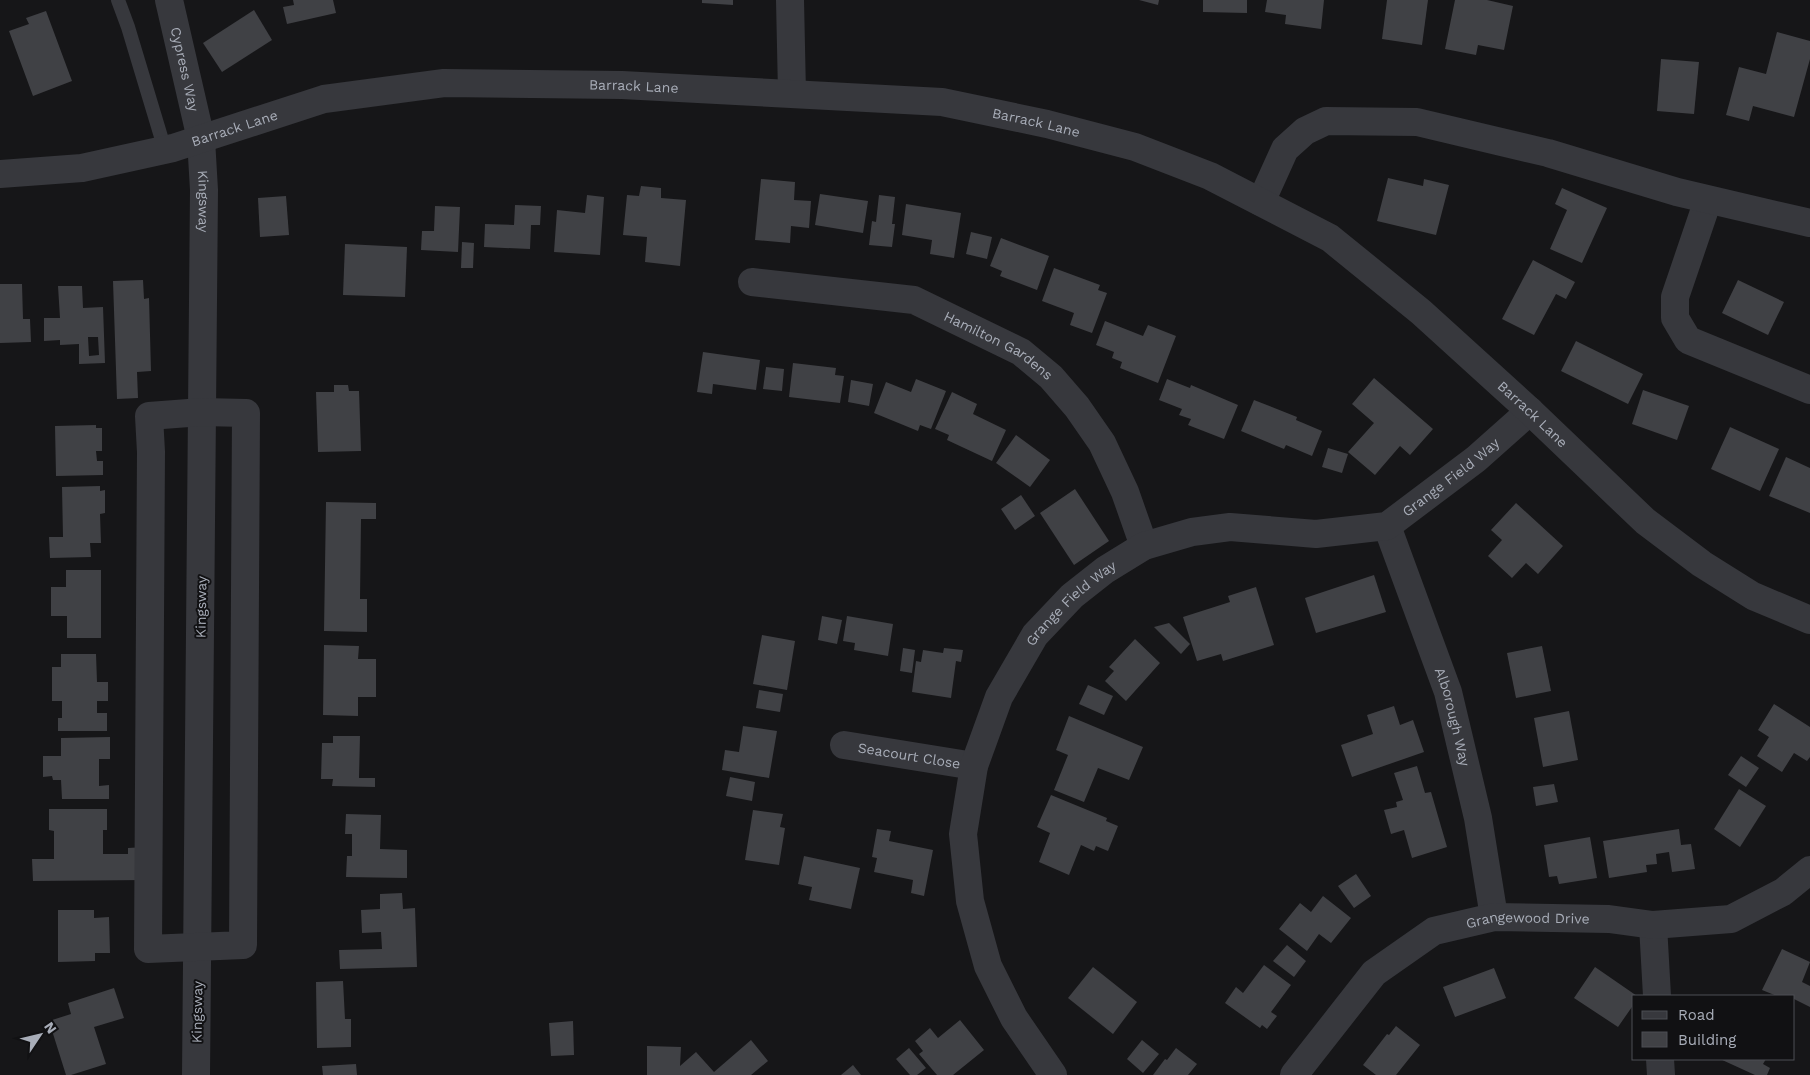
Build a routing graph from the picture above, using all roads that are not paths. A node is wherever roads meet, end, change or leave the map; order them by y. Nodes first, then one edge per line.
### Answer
1 (118, 0) edge
2 (170, 0) edge
3 (790, 0) edge
4 (792, 93) junction
5 (201, 138) junction
6 (166, 150) junction
7 (0, 174) edge
8 (1708, 200) junction
9 (1261, 202) junction
10 (1810, 223) edge
11 (752, 282) dead end
12 (1810, 390) edge
13 (1530, 411) junction
14 (202, 412) junction
15 (1386, 526) junction
16 (1144, 546) junction
17 (1810, 620) edge
18 (844, 745) dead end
19 (974, 766) junction
20 (1810, 870) edge
21 (1494, 917) junction
22 (1654, 925) junction
23 (197, 947) junction
24 (1657, 995) edge
25 (1660, 1060) edge
26 (1045, 1073) edge
27 (196, 1075) edge
28 (1294, 1075) edge
29 (1660, 1075) edge

1 - 6 lane
2 - 5 street, Cypress Way
3 - 4 street
4 - 5 street, Barrack Lane
4 - 9 street, Barrack Lane
5 - 6 street, Barrack Lane
5 - 14 street, Kingsway
6 - 7 street, Barrack Lane
8 - 9 street
8 - 10 street
8 - 12 street
9 - 13 street, Barrack Lane
11 - 16 street, Hamilton Gardens
13 - 15 street, Grange Field Way
13 - 17 street, Barrack Lane
14 - 23 street, Kingsway
14 - 23 street
14 - 23 street
15 - 16 street, Grange Field Way
15 - 21 street, Alborough Way
16 - 19 street, Grange Field Way
18 - 19 street, Seacourt Close
19 - 26 street, Grange Field Way
20 - 22 street, Grangewood Drive
21 - 22 street, Grangewood Drive
21 - 28 street, Grangewood Drive
22 - 24 street
23 - 27 street, Kingsway
25 - 29 street

